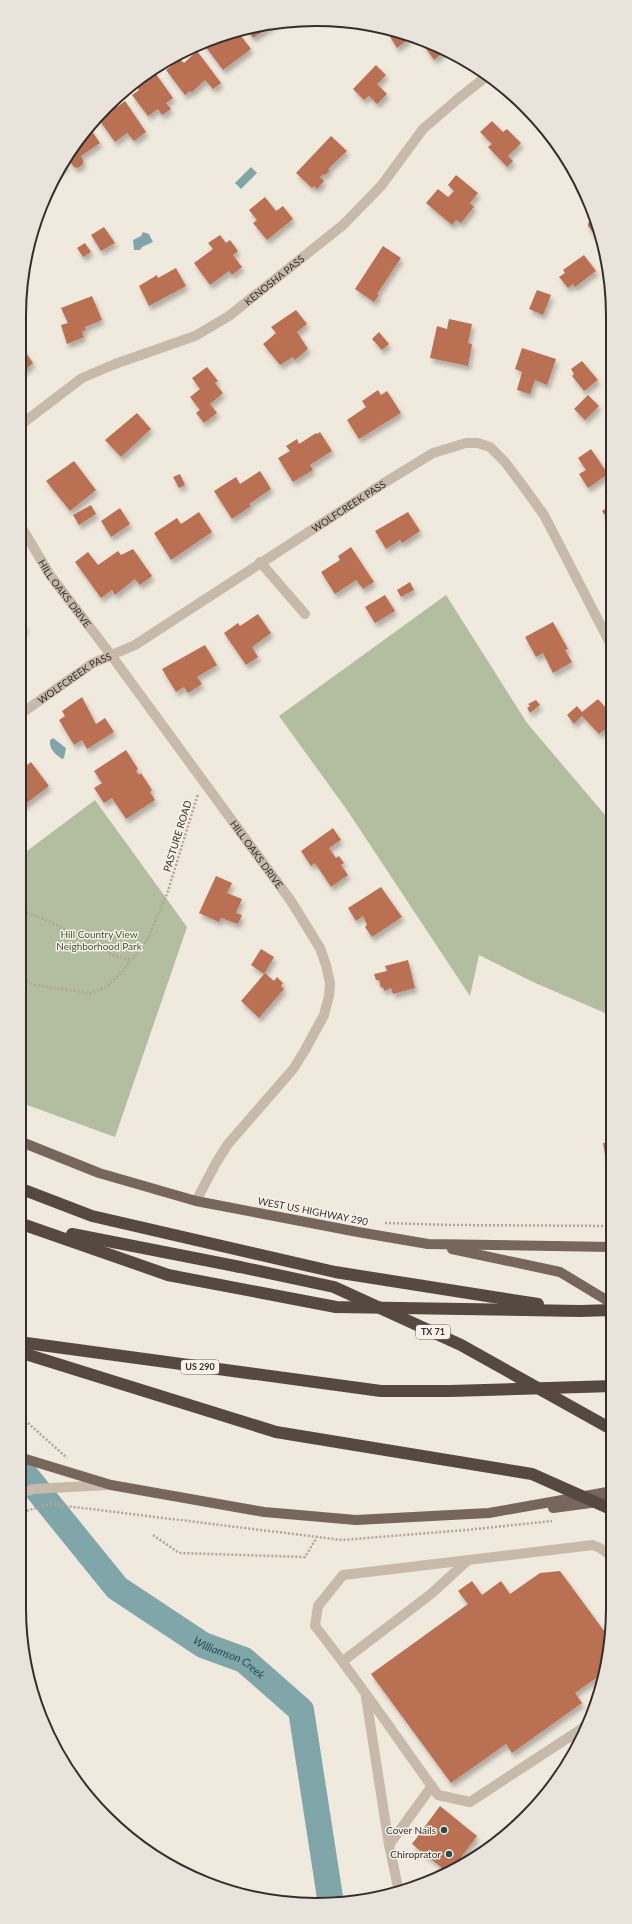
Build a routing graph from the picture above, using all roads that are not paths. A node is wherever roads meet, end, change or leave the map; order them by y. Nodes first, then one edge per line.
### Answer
1 (483, 79) edge
2 (26, 421) edge
3 (26, 535) edge
4 (260, 562) junction
5 (305, 614) dead end
6 (606, 635) edge
7 (111, 655) junction
8 (26, 710) edge
9 (26, 1144) edge
10 (26, 1191) edge
11 (196, 1200) junction
12 (26, 1225) edge
13 (31, 1226) junction
14 (428, 1244) junction
15 (606, 1247) edge
16 (606, 1301) edge
17 (606, 1310) edge
18 (580, 1311) junction
19 (26, 1343) edge
20 (26, 1354) edge
21 (606, 1386) edge
22 (606, 1426) edge
23 (26, 1459) edge
24 (110, 1485) junction
25 (26, 1492) edge
26 (606, 1492) edge
27 (606, 1501) edge
28 (606, 1507) edge
29 (489, 1513) junction
30 (606, 1552) edge
31 (468, 1560) junction
32 (343, 1661) junction
33 (366, 1696) junction
34 (578, 1731) edge
35 (432, 1786) junction
36 (389, 1845) junction
37 (398, 1886) edge

1 - 2 street, KENOSHA PASS
3 - 7 street, HILL OAKS DRIVE
4 - 5 street
4 - 6 street, WOLFCREEK PASS
4 - 7 street, WOLFCREEK PASS
7 - 8 street, WOLFCREEK PASS
7 - 11 street, HILL OAKS DRIVE
9 - 11 main road, WEST US HIGHWAY 290
10 - 18 highway
11 - 14 main road, WEST US HIGHWAY 290
12 - 13 highway
13 - 18 highway
13 - 22 highway, TX 71, bridge
14 - 15 main road, WEST US HIGHWAY 290
14 - 16 main road
17 - 18 highway
19 - 21 highway, US 290
20 - 28 highway, bridge
23 - 24 main road, bridge
24 - 25 street, bridge
24 - 29 main road
26 - 29 main road
27 - 29 main road
30 - 31 street
31 - 32 street
31 - 32 street
32 - 33 street
33 - 35 street
33 - 36 street
34 - 35 street
35 - 36 street
36 - 37 street

